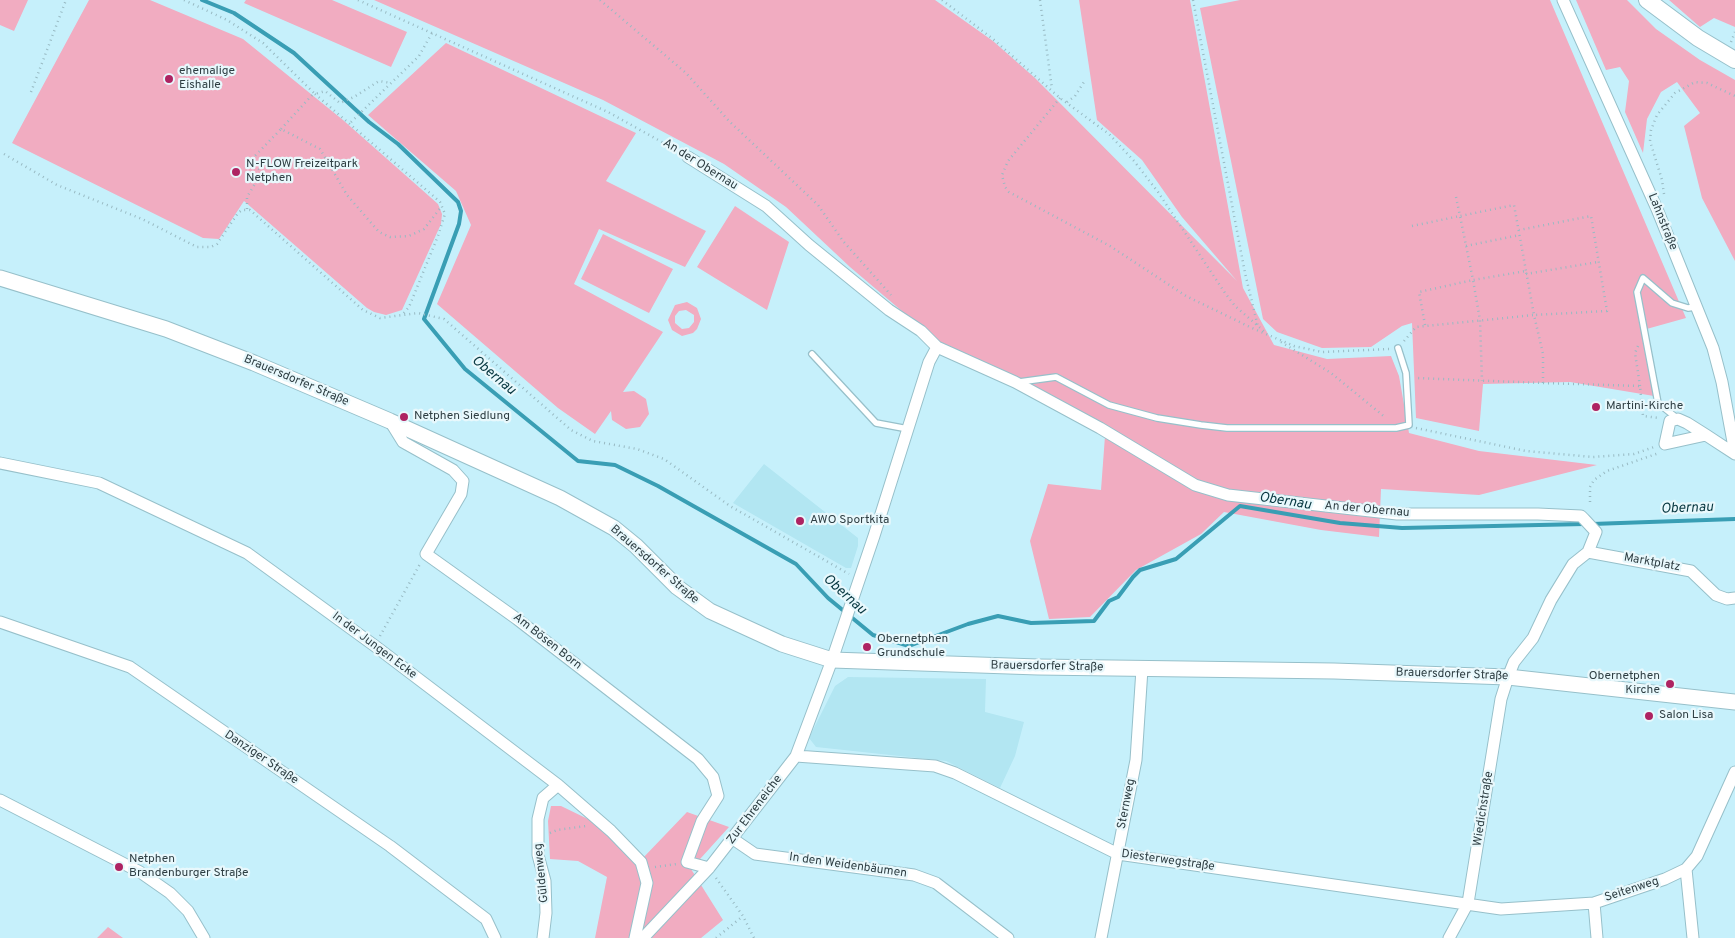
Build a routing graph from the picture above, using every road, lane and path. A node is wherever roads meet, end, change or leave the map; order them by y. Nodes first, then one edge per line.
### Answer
1 (66, 0) edge
2 (184, 0) edge
3 (358, 0) edge
4 (600, 0) edge
5 (942, 0) edge
6 (1040, 0) edge
7 (1194, 0) edge
8 (1563, 0) edge
9 (1647, 0) edge
10 (432, 33) junction
11 (1735, 60) edge
12 (1084, 82) dead end
13 (391, 83) junction
14 (1052, 91) junction
15 (31, 92) dead end
16 (315, 93) junction
17 (1735, 96) edge
18 (1060, 98) junction
19 (1066, 102) junction
20 (351, 122) junction
21 (281, 129) junction
22 (4, 154) dead end
23 (688, 157) joint
24 (1456, 197) dead end
25 (442, 206) junction
26 (1657, 208) junction
27 (246, 209) junction
28 (1460, 216) junction
29 (1412, 226) dead end
30 (1519, 230) junction
31 (1520, 236) junction
32 (1466, 246) junction
33 (1598, 262) junction
34 (1526, 272) junction
35 (0, 278) edge
36 (1473, 280) junction
37 (892, 296) dead end
38 (1696, 307) junction
39 (403, 314) junction
40 (1534, 315) junction
41 (1480, 320) junction
42 (1425, 326) junction
43 (1259, 328) junction
44 (1273, 337) junction
45 (1647, 342) junction
46 (937, 347) junction
47 (1398, 348) junction
48 (812, 354) dead end
49 (1406, 379) junction
50 (1482, 381) junction
51 (1015, 382) junction
52 (1543, 383) junction
53 (1640, 386) junction
54 (1647, 417) dead end
55 (1678, 419) junction
56 (390, 421) junction
57 (1409, 424) junction
58 (1396, 428) junction
59 (908, 429) junction
60 (1706, 435) junction
61 (1665, 444) junction
62 (1735, 453) edge
63 (0, 464) edge
64 (1590, 502) dead end
65 (1588, 552) junction
66 (426, 554) junction
67 (860, 578) junction
68 (1735, 598) edge
69 (0, 622) edge
70 (375, 646) junction
71 (832, 660) junction
72 (1142, 669) junction
73 (1508, 677) junction
74 (1735, 702) edge
75 (796, 756) junction
76 (1735, 772) edge
77 (558, 785) junction
78 (0, 800) edge
79 (611, 831) junction
80 (733, 839) junction
81 (538, 840) junction
82 (1118, 854) junction
83 (687, 862) junction
84 (644, 868) junction
85 (709, 868) junction
86 (1686, 869) junction
87 (1468, 903) junction
88 (1594, 903) junction
89 (743, 916) junction
90 (204, 938) edge
91 (495, 938) edge
92 (543, 938) edge
93 (635, 938) edge
94 (643, 938) edge
95 (716, 938) edge
96 (754, 938) edge
97 (1008, 938) edge
98 (1101, 938) edge
99 (1449, 938) edge
100 (1597, 938) edge
101 (1693, 938) edge

1 - 15 path
2 - 16 path
3 - 10 path, An der Obernau
4 - 37 path
5 - 14 path
6 - 14 path
7 - 43 path
8 - 26 street, Lahnstraße
9 - 11 main road
10 - 13 path
10 - 23 path, An der Obernau
12 - 19 path
13 - 16 path
13 - 20 path
14 - 18 path
16 - 20 path
16 - 21 path
17 - 26 path
18 - 19 path
18 - 44 path
19 - 43 path
20 - 25 path
21 - 25 path
21 - 27 path
22 - 27 path
23 - 46 street, An der Obernau
24 - 28 path
25 - 39 path
26 - 38 street, Lahnstraße
27 - 39 path
28 - 29 path
28 - 30 path
28 - 32 path
30 - 31 path
30 - 33 path
31 - 32 path
31 - 34 path
32 - 36 path
33 - 34 path
33 - 40 path
34 - 36 path
34 - 40 path
35 - 56 street, Brauersdorfer Straße
36 - 41 path
36 - 42 path
38 - 45 lane
38 - 62 street, Lahnstraße
39 - 67 path
40 - 41 path
40 - 52 path
41 - 42 path
41 - 50 path
42 - 47 path
43 - 44 path
44 - 47 path
44 - 58 path
45 - 53 path
45 - 55 lane
46 - 51 street, An der Obernau
46 - 59 street
47 - 49 lane
48 - 59 lane
49 - 50 path
49 - 57 lane
50 - 52 path
51 - 58 lane
51 - 65 street, An der Obernau
52 - 53 path
53 - 54 path
55 - 60 street
55 - 61 street
56 - 66 street
56 - 71 street, Brauersdorfer Straße
57 - 58 lane
57 - 61 path
59 - 67 street
60 - 61 street
60 - 62 street
61 - 64 path
63 - 70 street, In der Jungen Ecke
65 - 68 street, Marktplatz
65 - 73 street, An der Obernau
66 - 70 path
66 - 83 street, Am Bösen Born
67 - 71 street
69 - 91 street, Danziger Straße
70 - 77 street, In der Jungen Ecke
71 - 72 street, Brauersdorfer Straße
71 - 75 street, Zur Ehreneiche
72 - 73 street, Brauersdorfer Straße
72 - 82 street, Sternweg
73 - 74 street, Brauersdorfer Straße
73 - 87 street, Wiedichstraße
75 - 80 street, Zur Ehreneiche
75 - 82 street, Diesterwegstraße
76 - 86 street, Seitenweg
77 - 79 street, In der Jungen Ecke
77 - 81 street, Güldenweg
78 - 90 street
79 - 81 path
79 - 84 street, In der Jungen Ecke
80 - 85 street, Zur Ehreneiche
80 - 97 street, In den Weidenbäumen
81 - 92 street, Güldenweg
82 - 87 street, Diesterwegstraße
82 - 98 street, Sternweg
83 - 84 path
83 - 85 street
84 - 93 street
85 - 89 path
85 - 94 street, Zur Ehreneiche
86 - 88 street, Seitenweg
86 - 101 street
87 - 88 street, Seitenweg
87 - 99 street, Wiedichstraße
88 - 100 street
89 - 95 path
89 - 96 path

